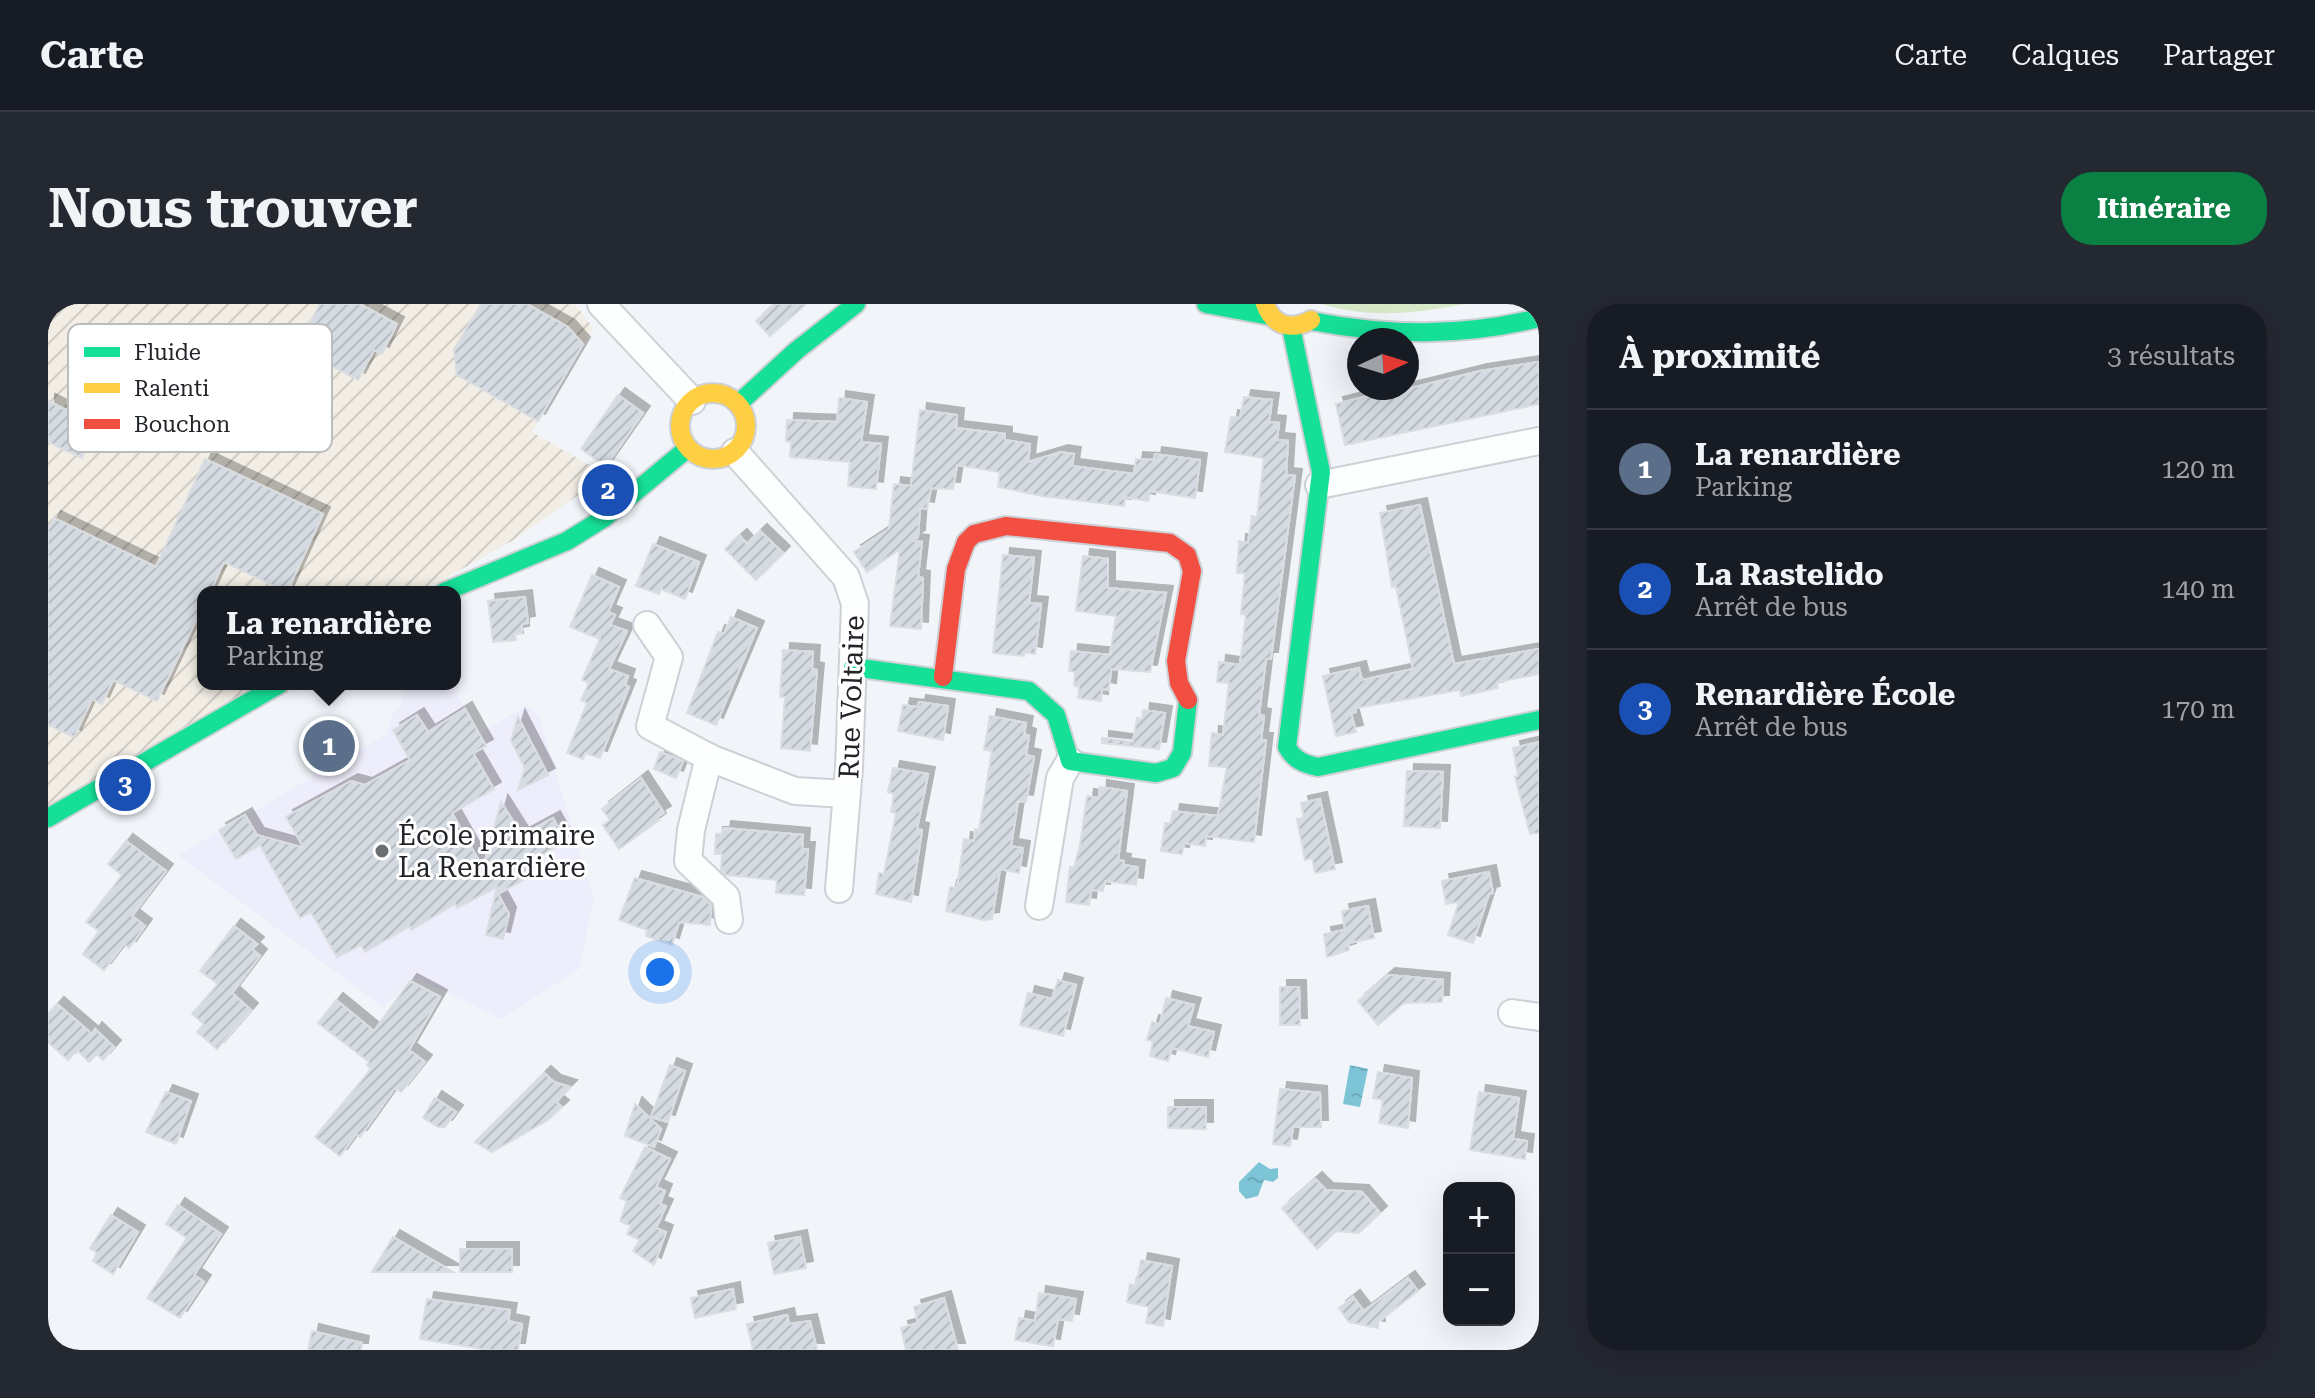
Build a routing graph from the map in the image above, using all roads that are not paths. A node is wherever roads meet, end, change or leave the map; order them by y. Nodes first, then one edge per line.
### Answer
1 (601, 304) edge
2 (856, 304) edge
3 (1331, 304) edge
4 (1222, 305) edge
5 (1267, 310) edge
6 (1315, 312) edge
7 (1539, 318) edge
8 (1291, 327) junction
9 (1354, 328) edge
10 (1359, 328) edge
11 (1419, 337) edge
12 (692, 401) junction
13 (738, 404) junction
14 (1539, 441) edge
15 (688, 448) junction
16 (735, 452) junction
17 (1319, 485) junction
18 (458, 586) edge
19 (647, 625) dead end
20 (853, 667) junction
21 (943, 677) junction
22 (270, 690) edge
23 (1539, 720) edge
24 (709, 757) junction
25 (1070, 761) junction
26 (847, 794) junction
27 (48, 818) edge
28 (839, 889) dead end
29 (1039, 906) dead end
30 (729, 920) dead end
31 (1512, 1013) dead end
32 (1539, 1017) edge

1 - 12 street
2 - 13 street
3 - 10 street
4 - 5 street
5 - 8 street
6 - 8 street
6 - 9 street
7 - 11 street
8 - 17 street
12 - 13 street
12 - 15 street
13 - 16 street
14 - 17 street
15 - 16 street
15 - 18 street
16 - 20 street, Rue Voltaire
17 - 23 street
19 - 24 street
20 - 21 street
20 - 26 street, Rue Voltaire
21 - 25 street
21 - 25 street
22 - 27 street
24 - 26 street
24 - 30 street
25 - 29 street
26 - 28 street, Rue Voltaire
31 - 32 street

